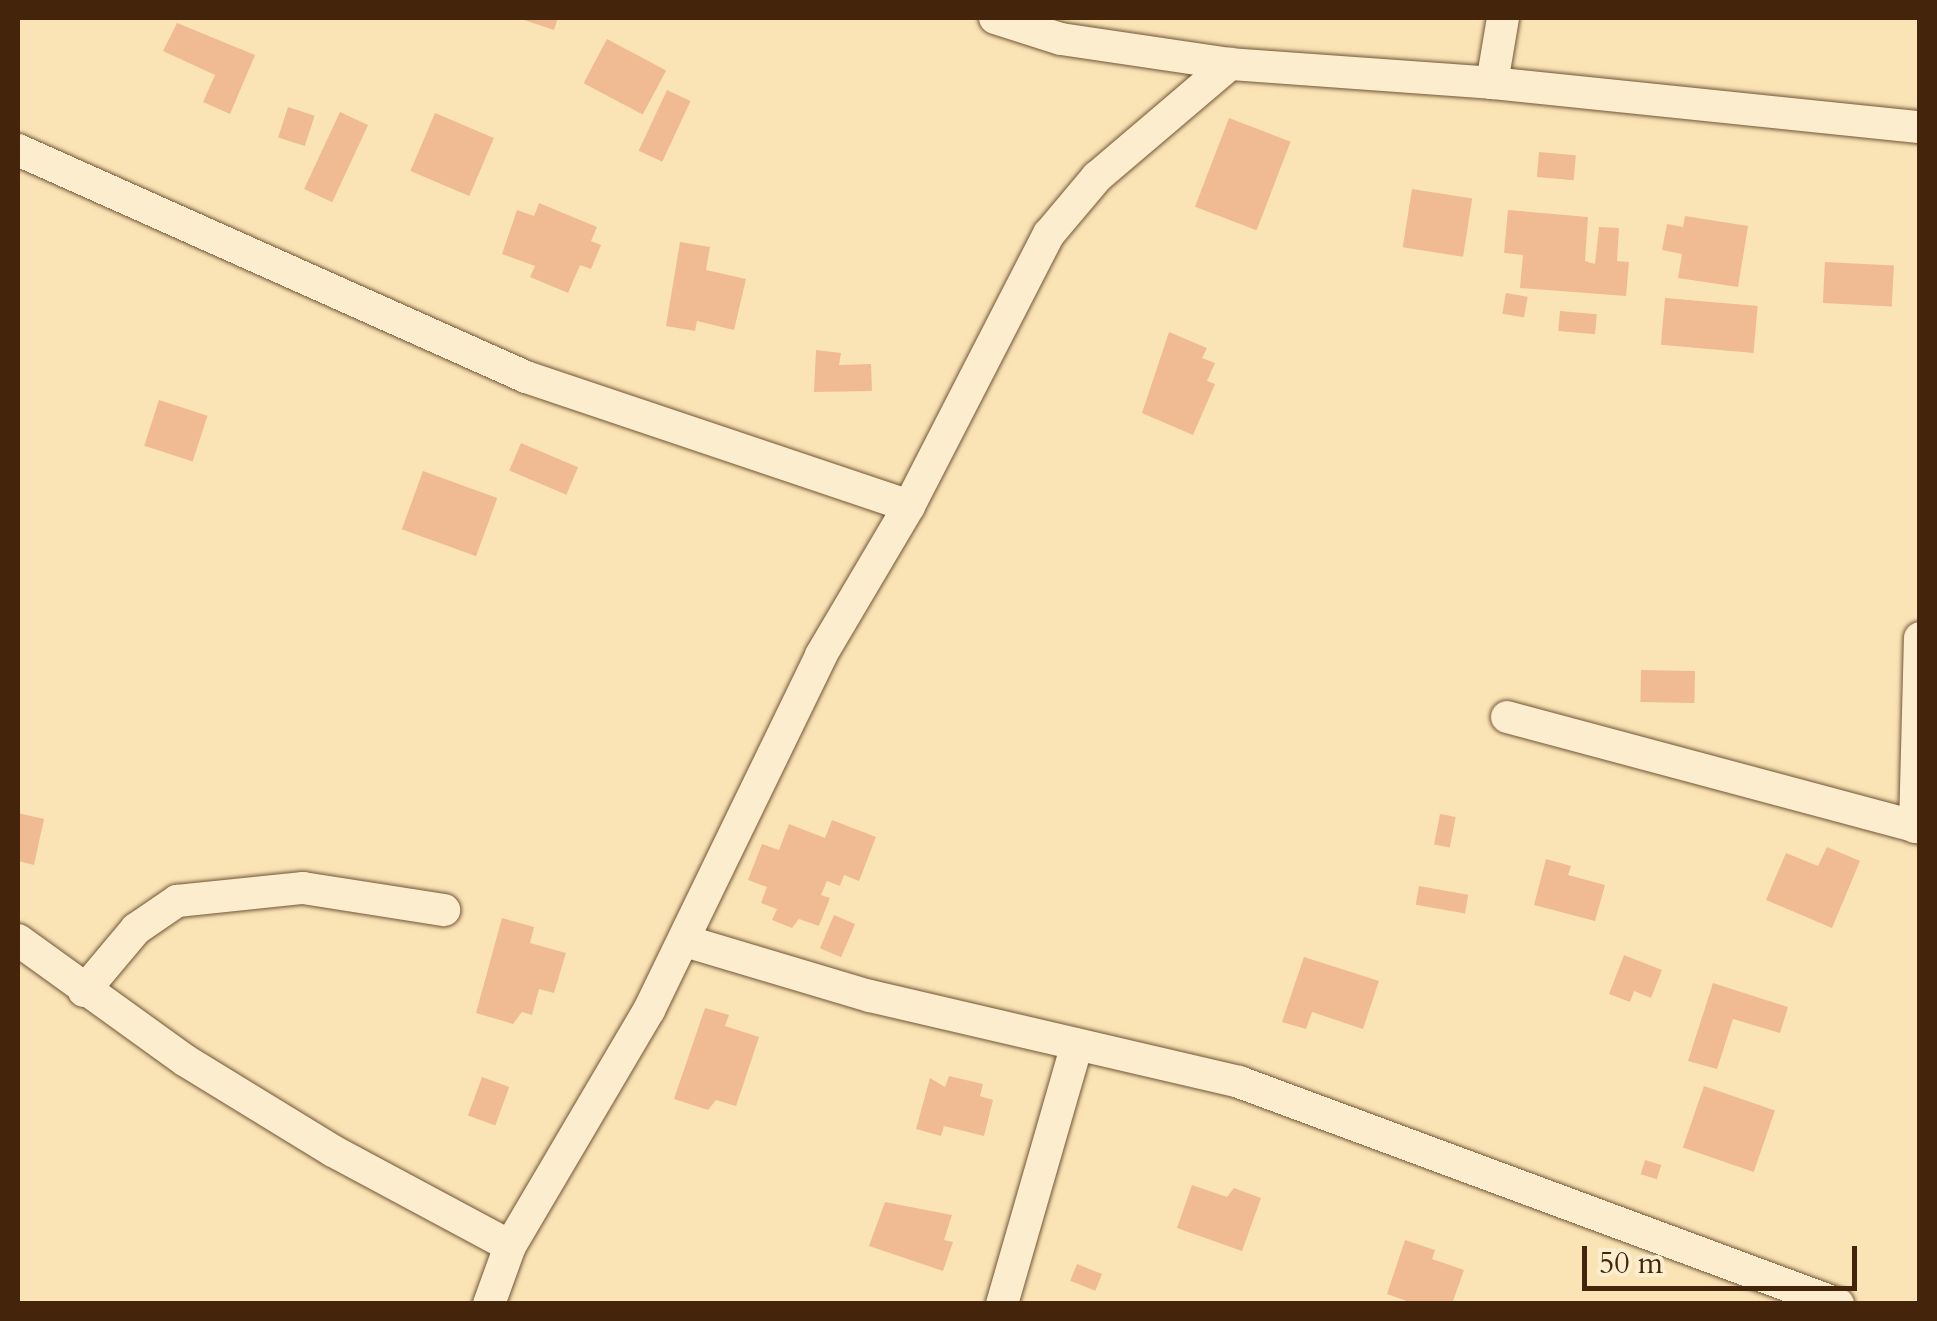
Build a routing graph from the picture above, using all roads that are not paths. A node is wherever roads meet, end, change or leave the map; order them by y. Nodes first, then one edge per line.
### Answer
1 (994, 18) edge
2 (1503, 18) edge
3 (1230, 64) junction
4 (1492, 83) junction
5 (1920, 127) edge
6 (18, 150) edge
7 (909, 506) junction
8 (1920, 638) edge
9 (1507, 717) dead end
10 (1917, 827) edge
11 (444, 910) dead end
12 (18, 940) edge
13 (685, 941) junction
14 (84, 992) junction
15 (1077, 1045) junction
16 (510, 1246) junction
17 (488, 1304) edge
18 (1002, 1304) edge
19 (1838, 1304) edge

1 - 3 street
2 - 4 street
3 - 4 street
3 - 7 street
4 - 5 street
6 - 7 street
7 - 13 street
8 - 10 street
9 - 10 street
11 - 14 street
12 - 14 street
13 - 15 street
13 - 16 street
14 - 16 street
15 - 18 street
15 - 19 street
16 - 17 street

